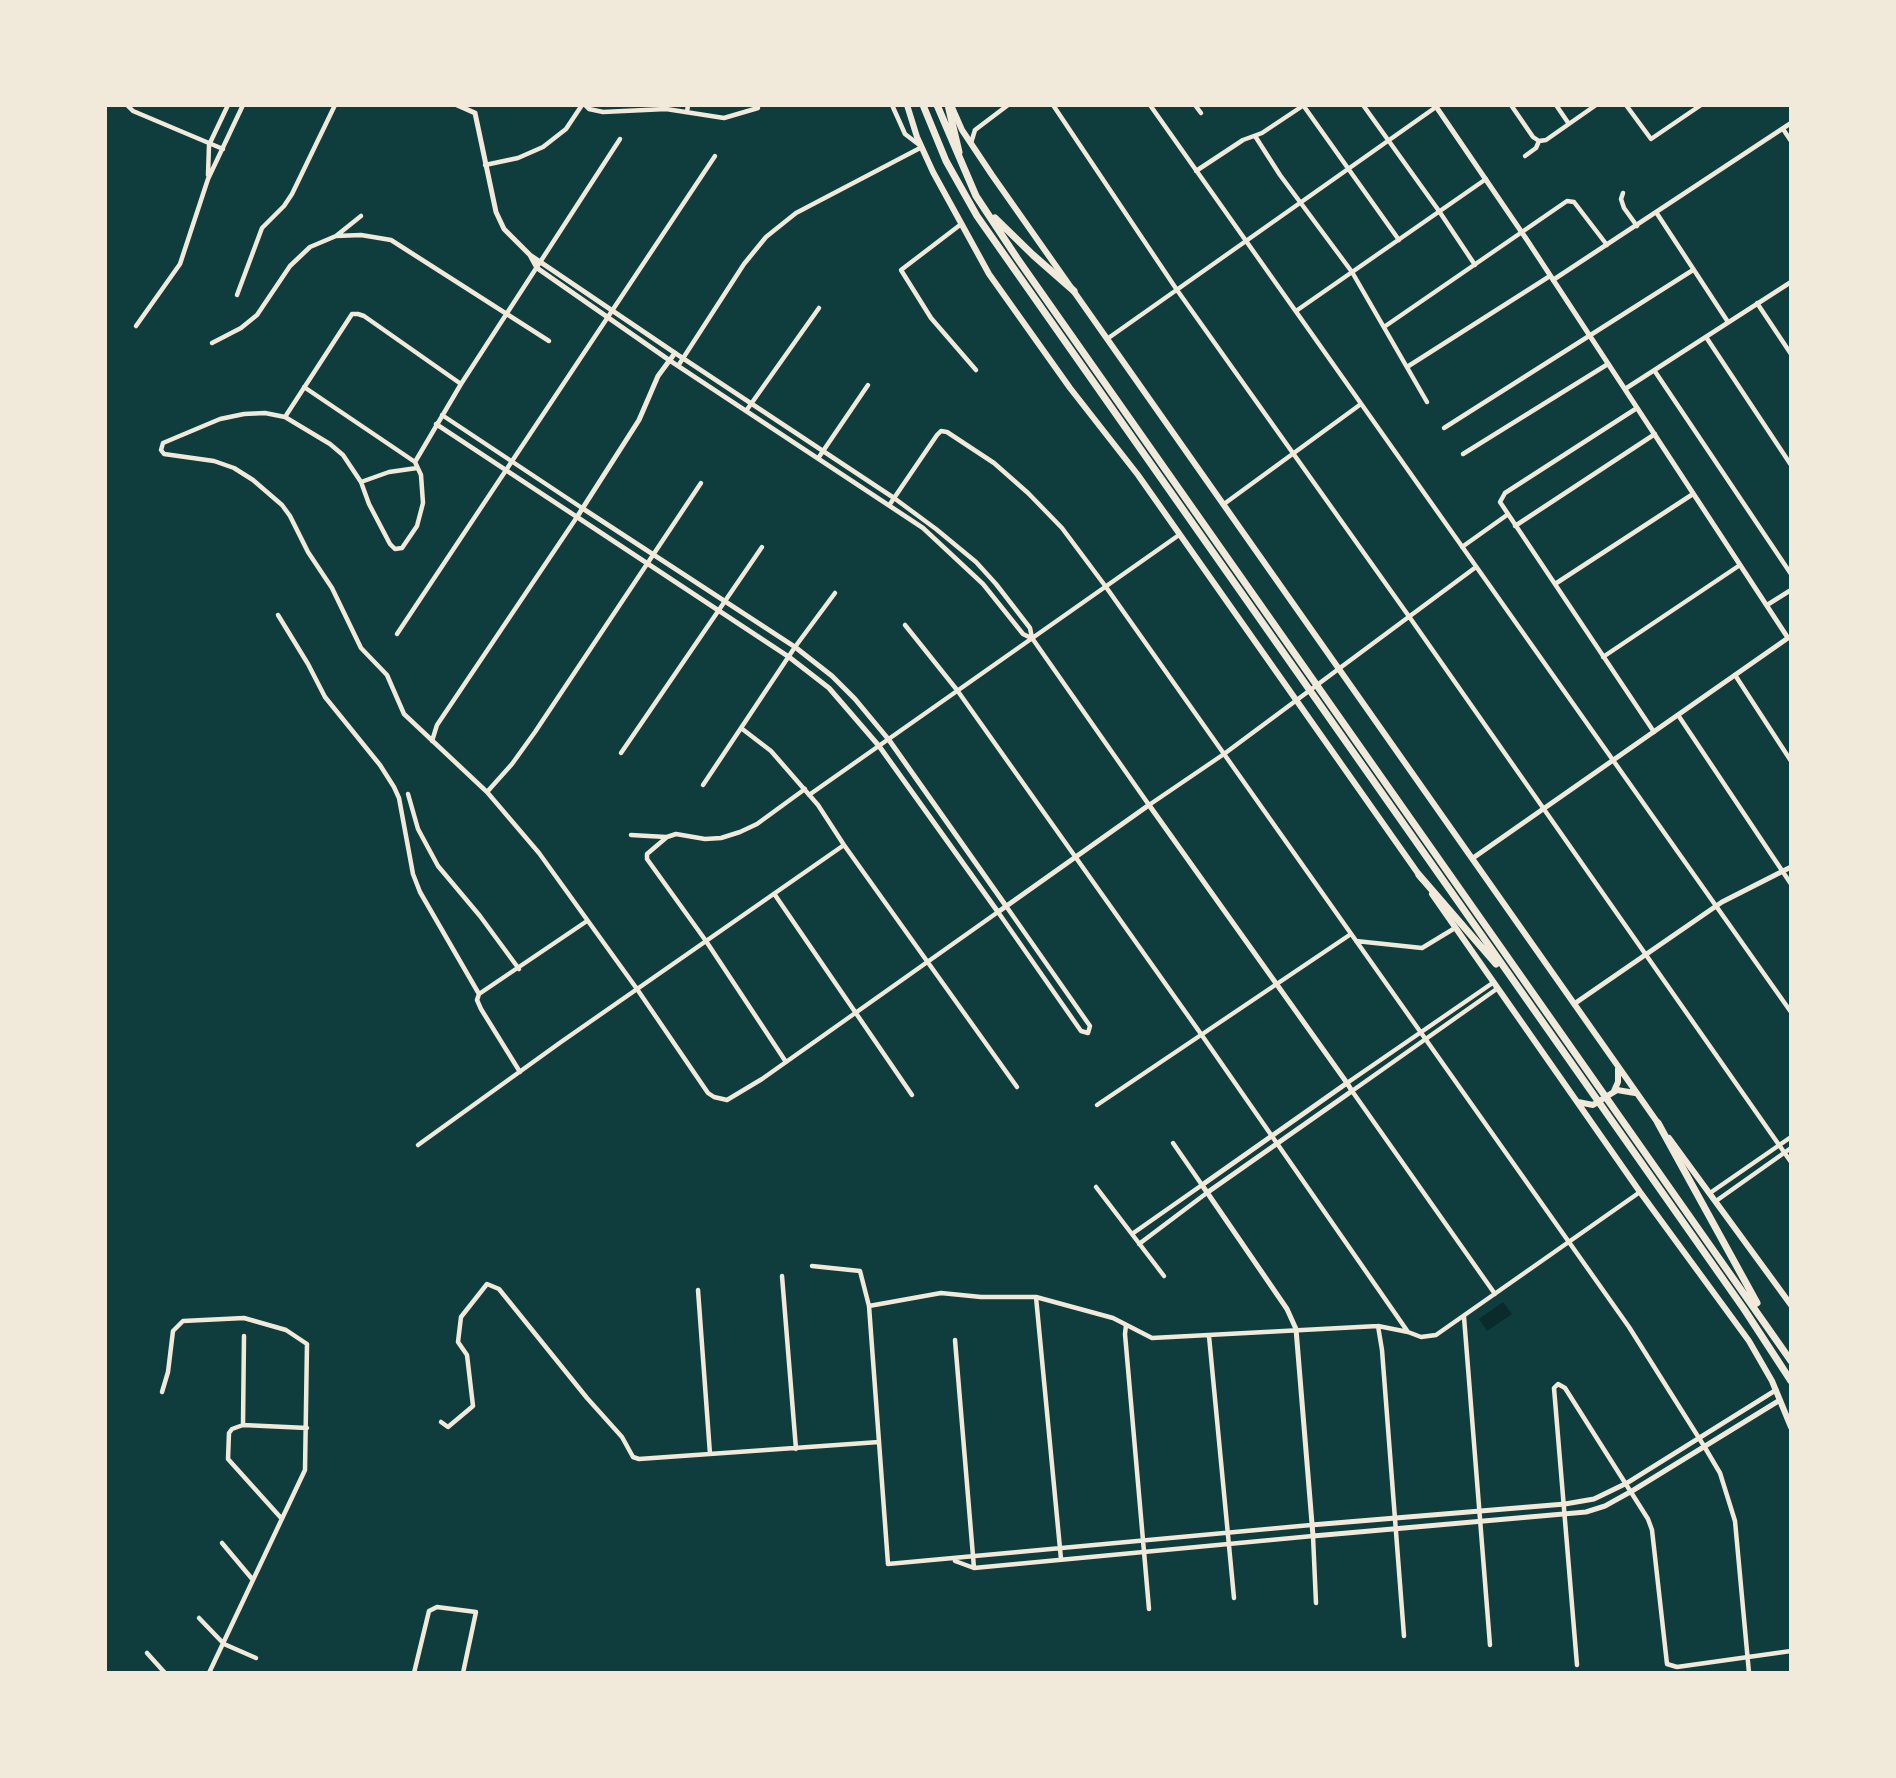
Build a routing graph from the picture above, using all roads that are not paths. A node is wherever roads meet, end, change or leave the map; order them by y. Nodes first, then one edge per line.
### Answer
1 (127, 105) edge
2 (228, 105) edge
3 (243, 105) edge
4 (335, 105) edge
5 (457, 105) edge
6 (480, 105) edge
7 (583, 105) edge
8 (688, 105) edge
9 (892, 105) edge
10 (907, 105) edge
11 (923, 105) edge
12 (937, 105) edge
13 (950, 105) edge
14 (1008, 105) edge
15 (1053, 105) edge
16 (1150, 105) edge
17 (1195, 105) edge
18 (1303, 105) edge
19 (1363, 105) edge
20 (1511, 105) edge
21 (1556, 105) edge
22 (1596, 105) edge
23 (1626, 105) edge
24 (1701, 105) edge
25 (1436, 106) edge
26 (646, 107) edge
27 (134, 108) edge
28 (758, 108) dead end
29 (687, 112) junction
30 (475, 113) junction
31 (1201, 113) dead end
32 (1791, 123) edge
33 (1569, 124) junction
34 (1783, 129) junction
35 (962, 130) junction
36 (975, 130) junction
37 (1255, 136) junction
38 (620, 139) dead end
39 (1389, 141) junction
40 (1539, 141) junction
41 (1791, 141) edge
42 (971, 144) junction
43 (209, 145) junction
44 (922, 148) junction
45 (223, 149) junction
46 (715, 156) dead end
47 (1525, 156) dead end
48 (485, 165) junction
49 (1349, 168) junction
50 (1196, 171) junction
51 (965, 172) junction
52 (208, 179) junction
53 (1486, 179) junction
54 (1623, 193) dead end
55 (1301, 202) junction
56 (983, 207) junction
57 (1439, 211) junction
58 (1656, 212) junction
59 (361, 216) dead end
60 (960, 225) junction
61 (1637, 226) junction
62 (1522, 232) junction
63 (336, 236) junction
64 (1399, 240) junction
65 (1246, 241) junction
66 (1607, 245) junction
67 (530, 255) junction
68 (542, 261) junction
69 (1475, 265) junction
70 (537, 268) junction
71 (1693, 270) junction
72 (1352, 272) junction
73 (1552, 278) junction
74 (1791, 282) edge
75 (1074, 290) junction
76 (1177, 290) junction
77 (237, 295) dead end
78 (1757, 303) junction
79 (819, 307) dead end
80 (611, 311) junction
81 (1296, 311) junction
82 (508, 312) junction
83 (606, 318) junction
84 (1728, 322) junction
85 (136, 326) dead end
86 (1384, 327) junction
87 (1589, 335) junction
88 (1706, 337) junction
89 (1107, 340) junction
90 (549, 341) dead end
91 (212, 343) dead end
92 (675, 353) junction
93 (1791, 354) edge
94 (682, 359) junction
95 (669, 360) junction
96 (1608, 364) junction
97 (678, 366) junction
98 (1407, 367) junction
99 (976, 370) dead end
100 (1654, 370) junction
101 (461, 384) junction
102 (868, 385) dead end
103 (304, 387) junction
104 (1625, 389) junction
105 (1427, 402) dead end
106 (1361, 404) junction
107 (751, 405) junction
108 (1637, 408) junction
109 (746, 411) junction
110 (442, 415) junction
111 (285, 417) junction
112 (436, 425) junction
113 (1444, 428) dead end
114 (1655, 434) junction
115 (823, 450) junction
116 (1292, 454) junction
117 (1463, 454) dead end
118 (819, 457) junction
119 (513, 462) junction
120 (416, 465) junction
121 (1791, 465) edge
122 (507, 471) junction
123 (361, 482) junction
124 (701, 483) dead end
125 (1693, 494) junction
126 (894, 498) junction
127 (1224, 503) junction
128 (890, 505) junction
129 (582, 508) junction
130 (1507, 515) junction
131 (577, 517) junction
132 (1515, 526) junction
133 (1179, 536) junction
134 (762, 547) dead end
135 (1462, 548) junction
136 (653, 554) junction
137 (647, 564) junction
138 (1740, 565) junction
139 (1476, 567) junction
140 (1791, 574) edge
141 (1555, 584) junction
142 (1106, 587) junction
143 (1791, 590) edge
144 (835, 593) dead end
145 (724, 601) junction
146 (1767, 605) junction
147 (717, 610) junction
148 (278, 615) dead end
149 (1408, 615) junction
150 (905, 625) dead end
151 (397, 634) dead end
152 (1032, 638) junction
153 (1789, 640) edge
154 (795, 648) junction
155 (789, 657) junction
156 (1603, 657) junction
157 (1339, 669) junction
158 (1735, 676) junction
159 (957, 690) junction
160 (1296, 701) junction
161 (1678, 715) junction
162 (741, 728) junction
163 (1654, 732) junction
164 (889, 740) junction
165 (432, 741) junction
166 (879, 746) junction
167 (621, 753) dead end
168 (1224, 754) junction
169 (1614, 760) junction
170 (1791, 761) edge
171 (703, 785) dead end
172 (805, 789) junction
173 (487, 792) junction
174 (408, 794) dead end
175 (809, 795) junction
176 (1149, 805) junction
177 (1544, 808) junction
178 (631, 835) dead end
179 (670, 836) junction
180 (844, 845) junction
181 (1075, 857) junction
182 (1473, 858) junction
183 (1791, 867) edge
184 (1782, 871) junction
185 (1419, 875) junction
186 (1791, 884) edge
187 (775, 895) junction
188 (1006, 906) junction
189 (1716, 907) junction
190 (998, 912) junction
191 (587, 921) junction
192 (1455, 928) junction
193 (1351, 934) junction
194 (1356, 940) junction
195 (706, 941) junction
196 (1646, 955) junction
197 (927, 962) junction
198 (519, 969) junction
199 (1276, 983) junction
200 (1497, 985) junction
201 (1516, 985) junction
202 (638, 989) junction
203 (479, 994) junction
204 (1574, 1004) junction
205 (855, 1012) junction
206 (1791, 1012) edge
207 (1420, 1032) junction
208 (1201, 1034) junction
209 (1426, 1040) junction
210 (786, 1062) junction
211 (1618, 1069) junction
212 (520, 1072) junction
213 (1347, 1083) junction
214 (1017, 1087) dead end
215 (1352, 1091) junction
216 (1614, 1091) junction
217 (1636, 1093) junction
218 (912, 1095) dead end
219 (1578, 1102) junction
220 (1097, 1104) dead end
221 (1593, 1105) junction
222 (1590, 1119) junction
223 (1658, 1122) junction
224 (1272, 1135) junction
225 (1791, 1137) edge
226 (1173, 1143) dead end
227 (1278, 1143) junction
228 (418, 1145) dead end
229 (1779, 1145) junction
230 (1791, 1148) edge
231 (1784, 1152) junction
232 (1791, 1162) edge
233 (1202, 1185) junction
234 (1096, 1187) dead end
235 (1208, 1192) junction
236 (1640, 1192) junction
237 (1710, 1193) junction
238 (1716, 1201) junction
239 (1132, 1234) junction
240 (1569, 1242) junction
241 (1139, 1244) junction
242 (813, 1266) dead end
243 (782, 1276) dead end
244 (1164, 1276) dead end
245 (698, 1290) dead end
246 (1495, 1294) junction
247 (1036, 1297) junction
248 (1791, 1305) edge
249 (869, 1306) junction
250 (1464, 1317) junction
251 (1126, 1325) junction
252 (1378, 1326) junction
253 (1296, 1329) junction
254 (1411, 1334) junction
255 (1774, 1335) junction
256 (244, 1336) dead end
257 (1209, 1336) junction
258 (955, 1340) dead end
259 (1791, 1361) edge
260 (1791, 1381) edge
261 (1776, 1390) junction
262 (162, 1392) dead end
263 (1780, 1400) junction
264 (441, 1423) dead end
265 (243, 1425) junction
266 (1791, 1427) edge
267 (307, 1428) junction
268 (1699, 1438) junction
269 (879, 1442) junction
270 (1704, 1446) junction
271 (796, 1448) junction
272 (710, 1454) junction
273 (1627, 1483) junction
274 (1632, 1491) junction
275 (1565, 1504) junction
276 (1479, 1510) junction
277 (1566, 1514) junction
278 (282, 1519) junction
279 (1395, 1519) junction
280 (1480, 1521) junction
281 (1311, 1525) junction
282 (1396, 1528) junction
283 (1227, 1533) junction
284 (1312, 1536) junction
285 (1143, 1540) junction
286 (222, 1542) dead end
287 (1228, 1544) junction
288 (1060, 1548) junction
289 (1143, 1551) junction
290 (974, 1557) junction
291 (1061, 1559) junction
292 (951, 1560) junction
293 (974, 1568) junction
294 (253, 1580) junction
295 (1234, 1598) dead end
296 (1316, 1603) dead end
297 (1149, 1609) dead end
298 (199, 1618) dead end
299 (1404, 1636) dead end
300 (224, 1644) junction
301 (1490, 1645) dead end
302 (1791, 1651) edge
303 (147, 1653) dead end
304 (1748, 1656) junction
305 (256, 1658) dead end
306 (1577, 1665) dead end
307 (166, 1673) edge
308 (209, 1673) edge
309 (414, 1673) edge
310 (463, 1673) edge
311 (1749, 1673) edge

1 - 27 street
2 - 43 street
3 - 45 street
4 - 77 street
5 - 30 street
6 - 30 street
7 - 26 street
7 - 48 street
8 - 29 street
9 - 44 street
10 - 44 main road
11 - 201 highway
12 - 51 highway
13 - 35 main road
13 - 51 highway
14 - 36 street
15 - 76 street
16 - 50 street
17 - 31 street
18 - 37 street
18 - 49 street
19 - 39 street
20 - 40 street
21 - 33 street
22 - 33 street
23 - 24 street
25 - 39 street
25 - 53 street
26 - 29 street
27 - 43 street
28 - 29 street
30 - 48 street
32 - 34 street
33 - 40 street
34 - 41 street
34 - 58 street
35 - 36 street
35 - 42 main road
36 - 42 street
37 - 50 street
37 - 55 street
38 - 68 street
39 - 49 street
39 - 57 street
40 - 47 street
42 - 75 main road
43 - 45 street
43 - 52 street
44 - 60 main road
44 - 94 street
45 - 52 street
46 - 80 street
48 - 67 street
49 - 55 street
49 - 64 street
50 - 65 street
51 - 56 highway
52 - 85 street
53 - 57 street
53 - 62 street
54 - 61 street
55 - 65 street
55 - 72 street
56 - 75 highway
56 - 255 highway
57 - 64 street
57 - 69 street
58 - 61 street
58 - 71 street
59 - 63 street
60 - 99 street
60 - 133 main road
61 - 66 street
62 - 66 street
62 - 69 street
62 - 73 street
63 - 82 street
63 - 91 street
64 - 72 street
65 - 76 street
65 - 81 street
66 - 73 street
67 - 68 street
67 - 70 street
68 - 70 street
68 - 80 street
69 - 86 street
70 - 82 street
70 - 83 street
71 - 84 street
71 - 87 street
72 - 81 street
72 - 86 street
73 - 87 street
73 - 98 street
74 - 78 street
75 - 89 main road
76 - 89 street
76 - 116 street
78 - 84 street
78 - 93 street
79 - 107 street
80 - 83 street
80 - 92 street
81 - 106 street
82 - 90 street
82 - 101 street
83 - 95 street
83 - 119 street
84 - 88 street
86 - 98 street
87 - 96 street
87 - 113 street
88 - 100 street
88 - 121 street
89 - 127 main road
92 - 94 street
92 - 95 street
94 - 97 street
94 - 107 street
95 - 97 street
95 - 129 street
96 - 104 street
96 - 117 street
97 - 109 street
98 - 105 street
100 - 104 street
100 - 140 street
101 - 103 street
101 - 110 street
102 - 115 street
103 - 111 street
103 - 120 street
104 - 108 street
106 - 116 street
106 - 135 street
107 - 109 street
107 - 115 street
108 - 114 street
108 - 130 street
109 - 118 street
110 - 112 street
110 - 119 street
111 - 123 street
111 - 165 street
112 - 120 street
112 - 122 street
114 - 125 street
114 - 132 street
115 - 118 street
115 - 126 street
116 - 127 street
116 - 149 street
118 - 128 street
119 - 122 street
119 - 129 street
120 - 123 street
120 - 123 street
122 - 131 street
122 - 151 street
124 - 136 street
125 - 138 street
125 - 141 street
126 - 128 street
126 - 142 street
126 - 152 street
127 - 157 main road
128 - 152 street
129 - 131 street
129 - 136 street
130 - 132 street
130 - 135 street
131 - 137 street
131 - 165 street
132 - 141 street
133 - 142 street
133 - 160 main road
134 - 145 street
135 - 139 street
136 - 137 street
136 - 145 street
137 - 147 street
137 - 173 street
138 - 146 street
138 - 156 street
139 - 149 street
139 - 169 street
141 - 156 street
142 - 152 street
142 - 168 street
143 - 146 street
144 - 154 street
145 - 147 street
145 - 154 street
146 - 153 street
147 - 155 street
147 - 167 street
148 - 203 street
149 - 157 street
149 - 177 street
150 - 159 street
152 - 159 street
152 - 176 street
153 - 158 street
154 - 155 street
154 - 164 street
155 - 162 street
155 - 166 street
156 - 163 street
157 - 160 street
157 - 182 main road
158 - 161 street
158 - 170 street
159 - 164 street
159 - 181 street
160 - 168 street
160 - 185 main road
161 - 163 street
161 - 184 street
162 - 171 street
162 - 172 street
163 - 169 street
164 - 166 street
164 - 188 street
165 - 173 street
166 - 175 street
166 - 190 street
168 - 176 street
168 - 193 street
169 - 177 street
169 - 189 street
172 - 175 street
172 - 179 street
173 - 191 street
174 - 198 street
175 - 180 street
176 - 181 street
176 - 199 street
177 - 182 street
177 - 196 street
178 - 179 street
179 - 195 street
180 - 187 street
180 - 197 street
181 - 188 street
181 - 208 street
182 - 204 main road
183 - 184 street
184 - 186 street
184 - 189 street
185 - 192 main road
185 - 201 highway
187 - 195 street
187 - 205 street
188 - 190 street
188 - 190 street
189 - 196 street
189 - 206 street
190 - 197 street
191 - 198 street
191 - 202 street
192 - 194 street
192 - 200 main road
193 - 194 street
193 - 199 street
194 - 207 street
195 - 202 street
195 - 210 street
196 - 204 street
196 - 229 street
197 - 205 street
197 - 214 street
198 - 203 street
199 - 208 street
199 - 213 street
200 - 207 street
200 - 209 street
200 - 219 main road
201 - 260 highway
202 - 210 street
202 - 212 street
203 - 212 street
204 - 211 main road
205 - 210 street
205 - 218 street
207 - 209 street
207 - 213 street
208 - 220 street
208 - 224 street
209 - 215 street
209 - 240 street
211 - 216 main road
211 - 217 main road
212 - 228 street
213 - 215 street
213 - 224 street
215 - 227 street
215 - 246 street
216 - 217 main road
216 - 221 main road
217 - 223 main road
219 - 221 main road
219 - 222 main road
221 - 222 main road
222 - 236 main road
223 - 237 main road
223 - 255 highway
224 - 227 street
224 - 233 street
225 - 229 street
226 - 233 street
227 - 235 street
227 - 254 street
229 - 231 street
229 - 237 street
230 - 231 street
231 - 232 street
231 - 238 street
233 - 235 street
233 - 239 street
234 - 239 street
235 - 241 street
235 - 253 street
236 - 240 street
236 - 261 main road
237 - 238 main road
238 - 248 main road
239 - 241 street
240 - 246 street
240 - 268 street
241 - 244 street
242 - 249 street
243 - 271 street
245 - 272 street
246 - 250 street
247 - 249 street
247 - 251 street
247 - 288 street
249 - 269 street
250 - 254 street
250 - 276 street
251 - 257 street
251 - 285 street
252 - 253 street
252 - 254 street
252 - 279 street
253 - 257 street
253 - 281 street
255 - 259 highway
256 - 265 street
257 - 283 street
258 - 290 street
261 - 263 main road
261 - 268 street
262 - 267 street
263 - 266 main road
263 - 270 street
264 - 272 street
265 - 267 street
265 - 278 street
267 - 278 street
268 - 270 street
268 - 273 street
269 - 271 street
269 - 292 street
270 - 274 street
270 - 304 street
271 - 272 street
273 - 274 street
273 - 275 street
273 - 275 street
274 - 277 street
274 - 304 street
275 - 276 street
275 - 277 street
276 - 279 street
276 - 280 street
277 - 280 street
277 - 306 street
278 - 294 street
279 - 281 street
279 - 282 street
280 - 282 street
280 - 301 street
281 - 283 street
281 - 284 street
282 - 284 street
282 - 299 street
283 - 285 street
283 - 287 street
284 - 287 street
284 - 296 street
285 - 288 street
285 - 289 street
286 - 294 street
287 - 289 street
287 - 295 street
288 - 290 street
288 - 291 street
289 - 291 street
289 - 297 street
290 - 292 street
290 - 293 street
291 - 293 street
292 - 293 street
294 - 300 street
298 - 300 street
300 - 305 street
300 - 308 street
302 - 304 street
303 - 307 street
304 - 311 street
309 - 310 street

